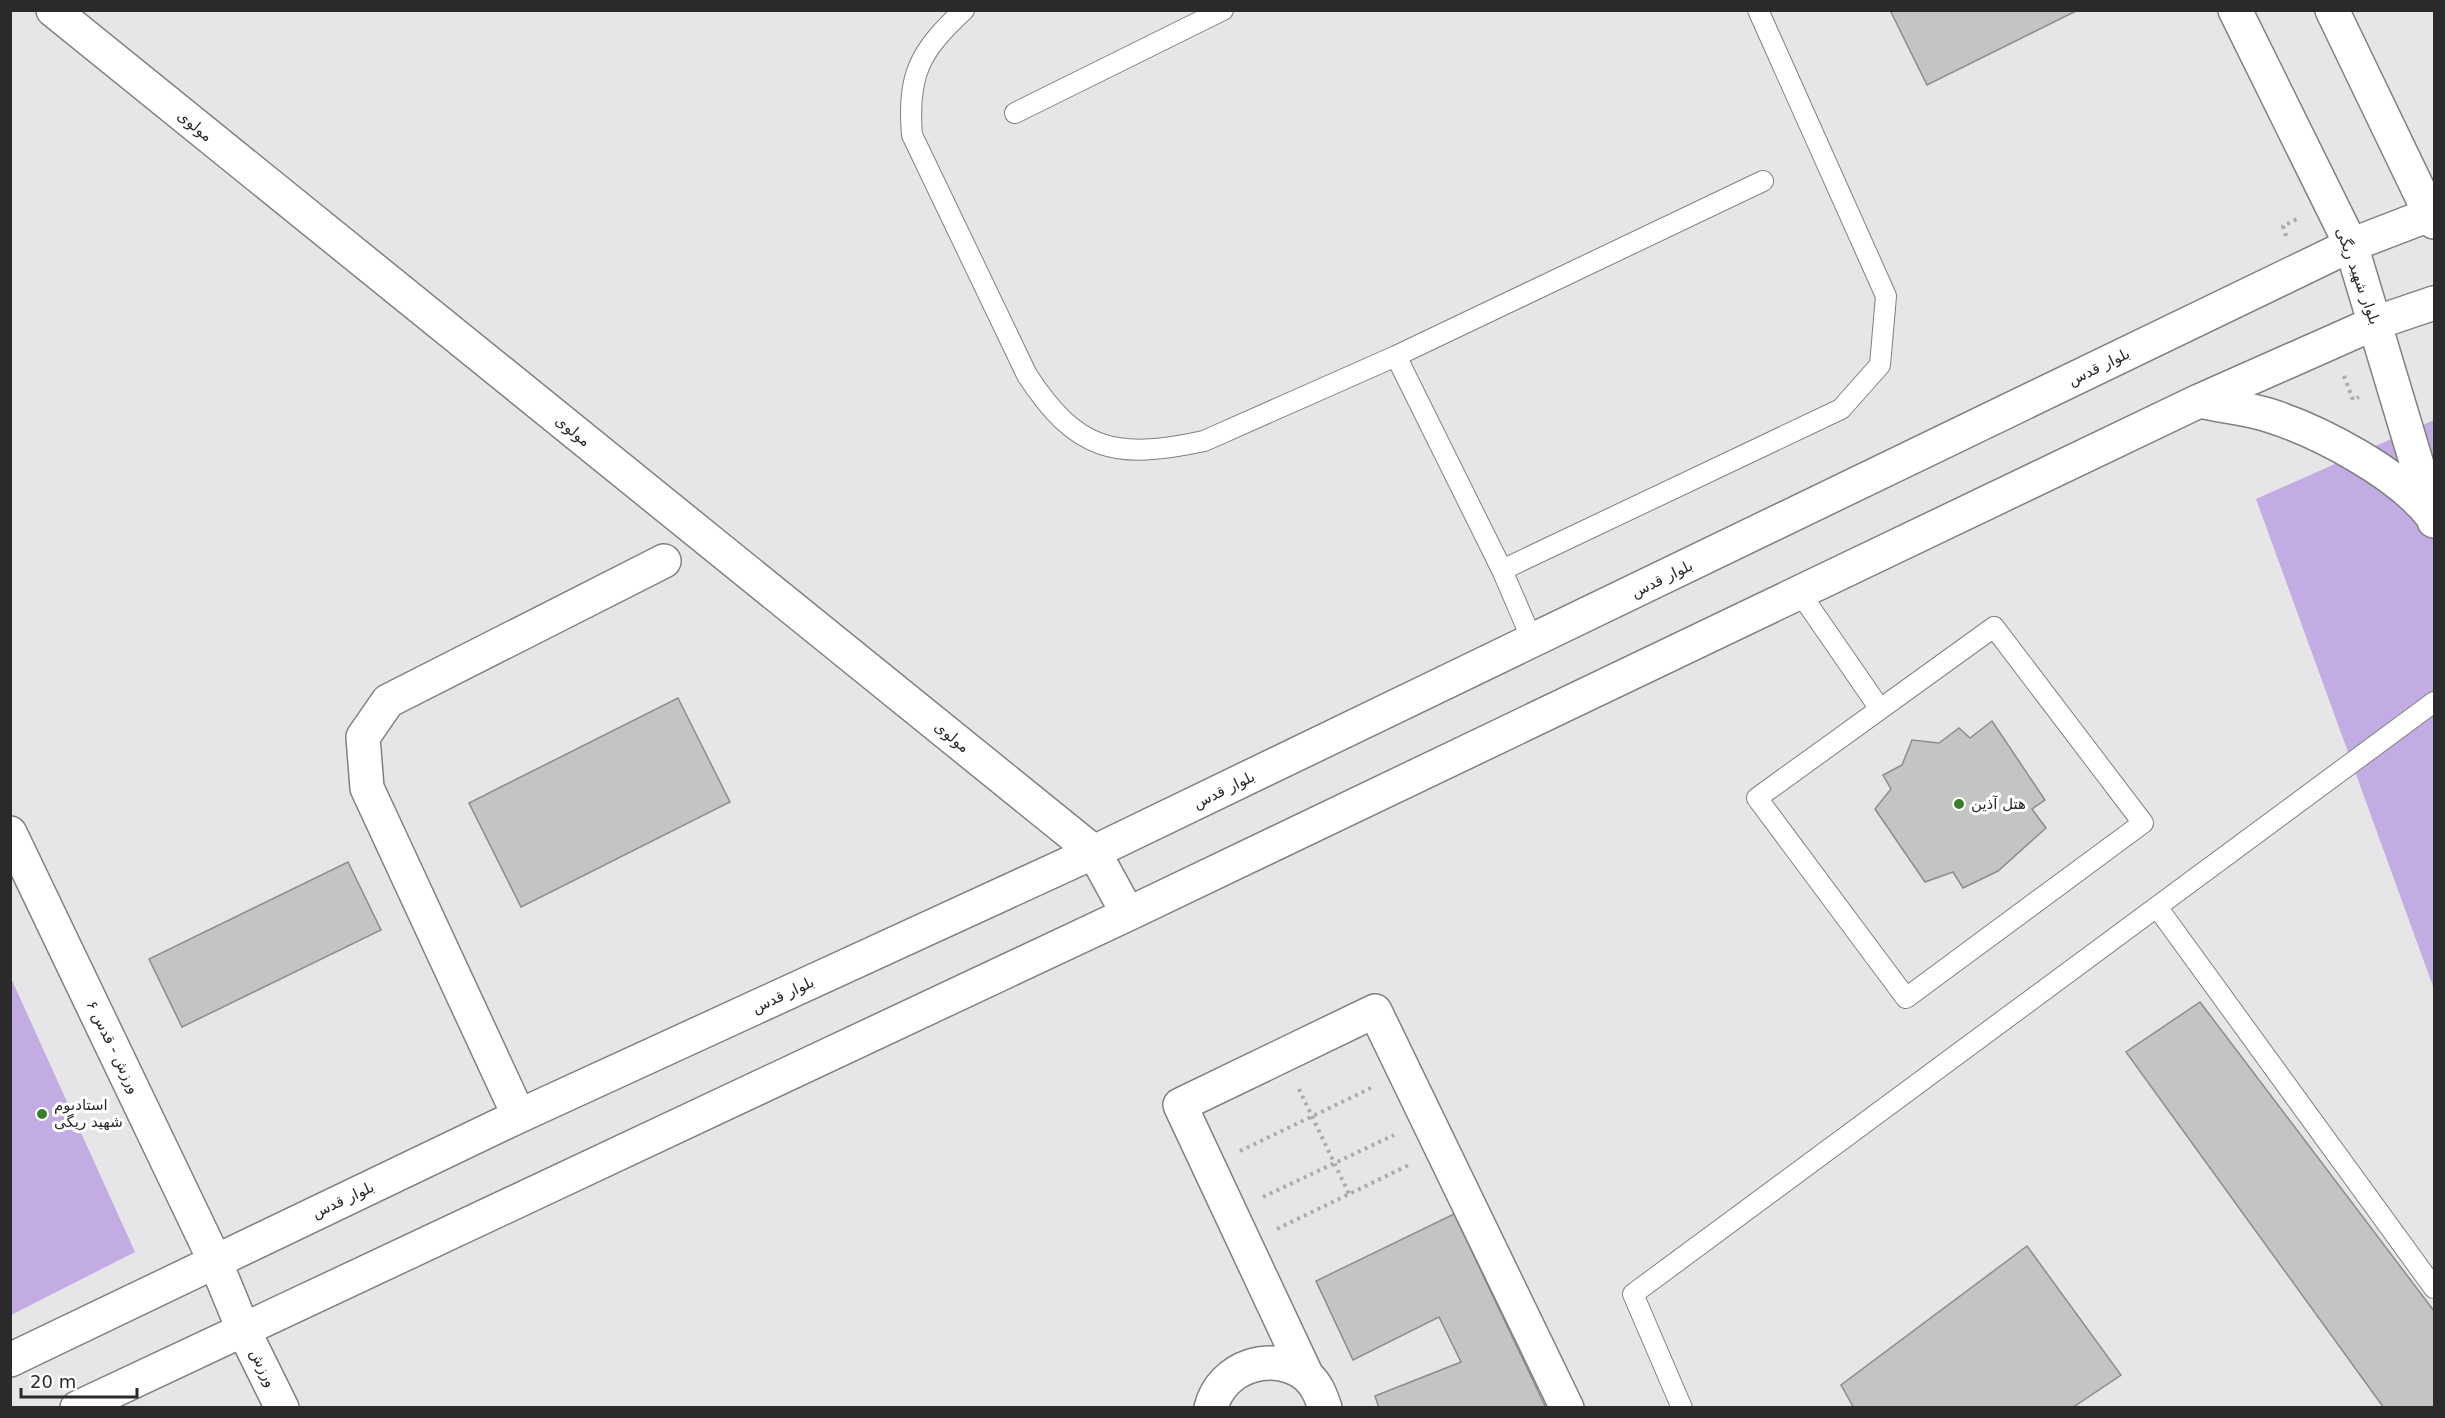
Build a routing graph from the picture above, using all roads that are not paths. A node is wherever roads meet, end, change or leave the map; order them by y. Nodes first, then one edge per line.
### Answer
1 (52, 10) edge
2 (964, 10) edge
3 (1223, 10) edge
4 (1758, 10) edge
5 (2235, 10) edge
6 (2332, 10) edge
7 (1016, 113) dead end
8 (1763, 181) dead end
9 (2434, 216) edge
10 (2351, 245) junction
11 (2434, 303) edge
12 (2375, 323) junction
13 (1396, 356) junction
14 (2199, 401) junction
15 (2434, 520) edge
16 (664, 561) dead end
17 (1502, 570) junction
18 (1800, 592) junction
19 (1533, 642) junction
20 (2434, 702) edge
21 (1880, 709) junction
22 (10, 832) edge
23 (1094, 852) junction
24 (2157, 907) junction
25 (1128, 914) junction
26 (519, 1116) junction
27 (215, 1261) junction
28 (2434, 1288) edge
29 (243, 1329) junction
30 (10, 1360) edge
31 (1307, 1377) junction
32 (77, 1407) edge
33 (282, 1407) edge
34 (1211, 1407) edge
35 (1325, 1407) edge
36 (1567, 1407) edge
37 (1682, 1407) edge

1 - 23 main road, مولوی
2 - 13 lane
3 - 7 lane
4 - 17 lane
5 - 10 main road, بلوار شهید ریگی
6 - 9 main road
8 - 13 lane
9 - 10 main road, بلوار قدس
10 - 12 main road, بلوار شهید ریگی
10 - 19 main road, بلوار قدس
11 - 12 main road
12 - 14 main road
12 - 15 main road, بلوار شهید ریگی
13 - 17 lane
14 - 15 main road
14 - 18 main road
16 - 26 main road
17 - 19 lane
18 - 21 lane
18 - 25 main road
19 - 23 main road, بلوار قدس
20 - 24 lane
21 - 21 lane
22 - 27 main road, ورزش - قدس ۶
23 - 25 main road
23 - 26 main road, بلوار قدس
24 - 28 lane
24 - 37 lane
25 - 29 main road
26 - 27 main road, بلوار قدس
27 - 29 main road, ورزش - قدس ۶
27 - 30 main road, بلوار قدس
29 - 32 main road
29 - 33 main road, ورزش
31 - 34 main road
31 - 35 main road
31 - 36 main road

